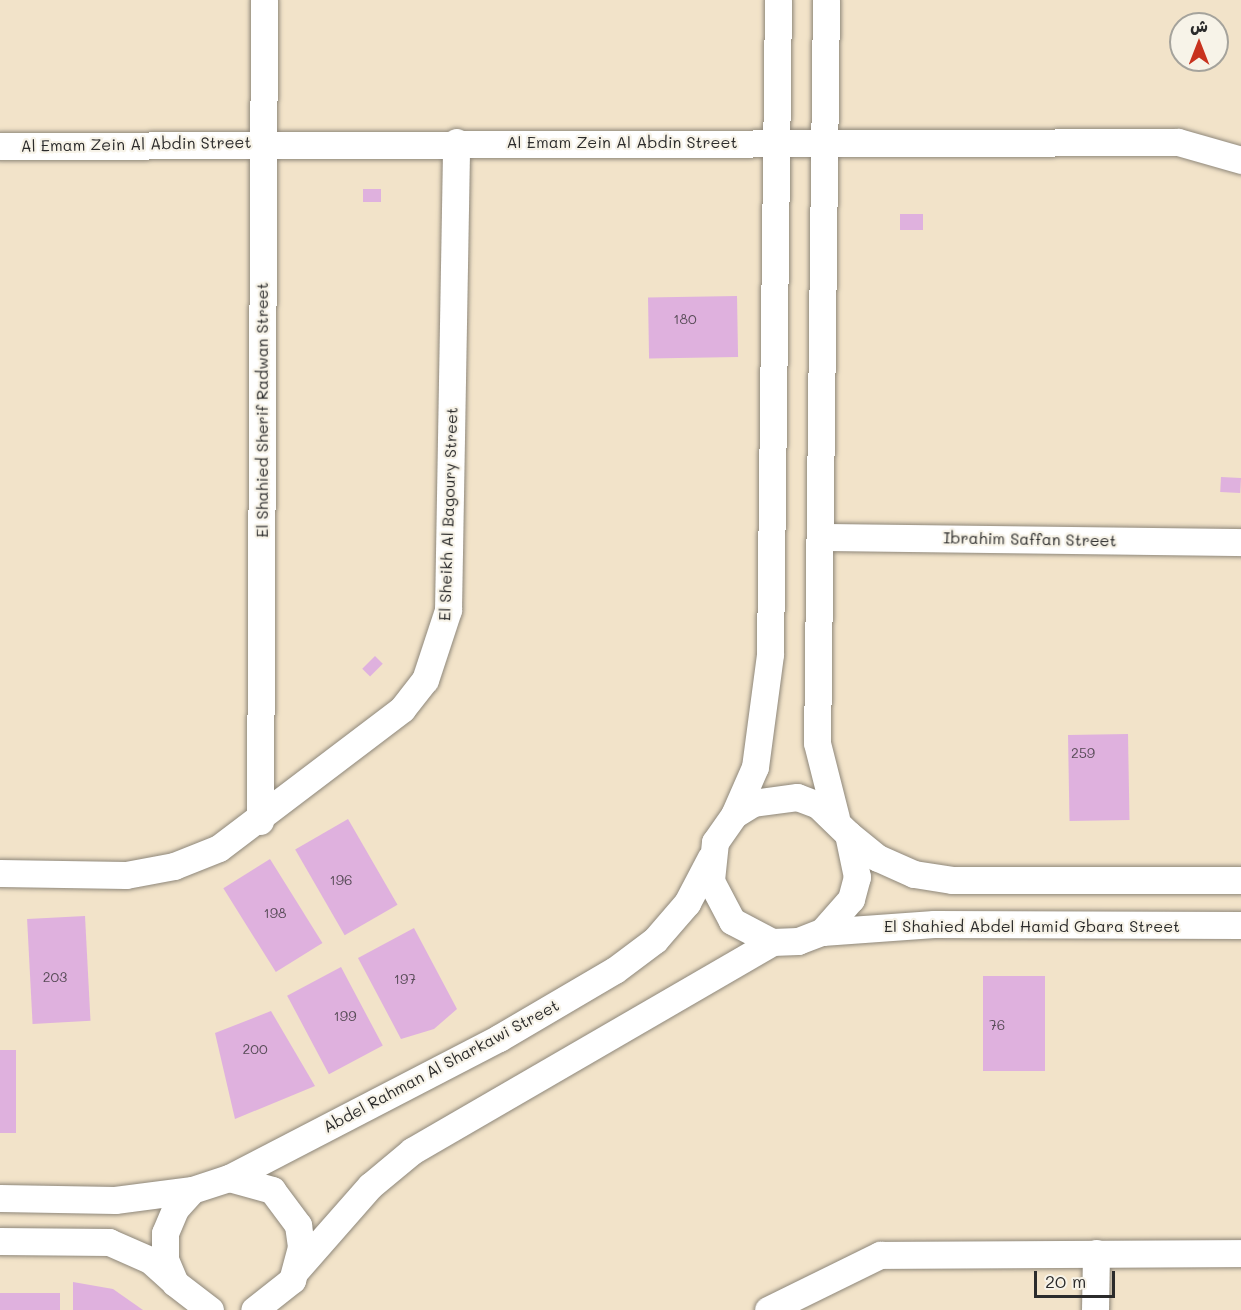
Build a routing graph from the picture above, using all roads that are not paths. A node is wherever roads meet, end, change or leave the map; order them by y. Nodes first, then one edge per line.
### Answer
1 (264, 0) edge
2 (778, 0) edge
3 (826, 0) edge
4 (263, 142) junction
5 (456, 142) junction
6 (777, 142) junction
7 (825, 142) junction
8 (0, 146) edge
9 (1241, 160) edge
10 (820, 537) junction
11 (1241, 542) edge
12 (734, 815) junction
13 (260, 821) junction
14 (842, 826) junction
15 (711, 858) junction
16 (0, 873) edge
17 (1241, 880) edge
18 (1241, 925) edge
19 (822, 932) junction
20 (772, 942) junction
21 (229, 1178) junction
22 (192, 1190) junction
23 (0, 1198) edge
24 (0, 1241) edge
25 (1096, 1253) junction
26 (1241, 1253) edge
27 (288, 1290) edge
28 (193, 1301) edge
29 (797, 1303) edge
30 (254, 1310) edge
31 (768, 1310) edge
32 (1095, 1310) edge

1 - 4 street, El Shahied Sherif Radwan Street
2 - 6 street
3 - 7 street
4 - 5 street, Al Emam Zein Al Abdin Street
4 - 8 street, Al Emam Zein Al Abdin Street
4 - 13 street, El Shahied Sherif Radwan Street
5 - 6 street, Al Emam Zein Al Abdin Street
5 - 13 street, El Sheikh Al Bagoury Street
6 - 7 street, Al Emam Zein Al Abdin Street
6 - 12 street
7 - 9 street, Al Emam Zein Al Abdin Street
7 - 10 street
10 - 11 street, Ibrahim Saffan Street
10 - 14 street
12 - 14 street
12 - 15 street
13 - 16 street, El Sheikh Al Bagoury Street
14 - 17 street
14 - 19 street
15 - 20 street
15 - 21 street, Abdel Rahman Al Sharkawi Street
18 - 19 street, El Shahied Abdel Hamid Gbara Street
19 - 20 street
20 - 27 street
21 - 22 street, Abdel Rahman Al Sharkawi Street
21 - 27 street
22 - 23 street
22 - 28 street
24 - 28 street
25 - 26 street
25 - 29 street
25 - 32 street
27 - 30 street
29 - 31 street

